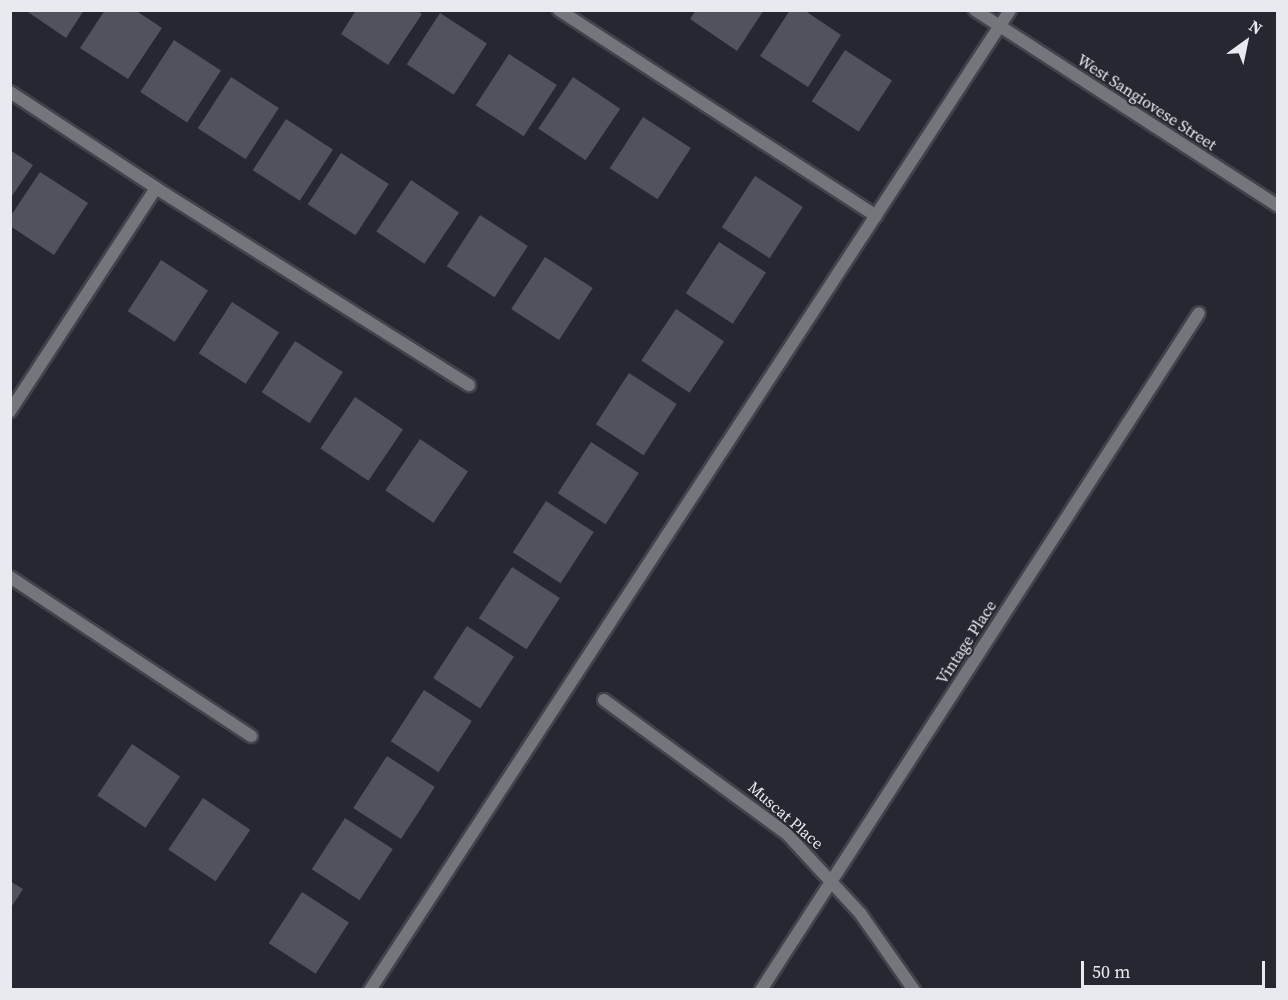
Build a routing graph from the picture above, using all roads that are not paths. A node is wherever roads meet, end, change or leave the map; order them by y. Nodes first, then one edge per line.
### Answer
1 (560, 10) edge
2 (975, 10) edge
3 (1010, 10) edge
4 (1000, 27) junction
5 (10, 92) edge
6 (156, 188) junction
7 (1278, 206) edge
8 (876, 216) junction
9 (1198, 313) dead end
10 (469, 385) dead end
11 (10, 411) edge
12 (10, 577) edge
13 (604, 700) dead end
14 (250, 736) dead end
15 (833, 880) junction
16 (370, 990) edge
17 (761, 990) edge
18 (914, 990) edge

1 - 8 street
2 - 4 street, West Sangiovese Street
3 - 4 street
4 - 7 street, West Sangiovese Street
4 - 8 street
5 - 6 street
6 - 10 street
6 - 11 street
8 - 16 street
9 - 15 street, Vintage Place
12 - 14 street
13 - 15 street, Muscat Place
15 - 17 street, Vintage Place
15 - 18 street, Muscat Place

